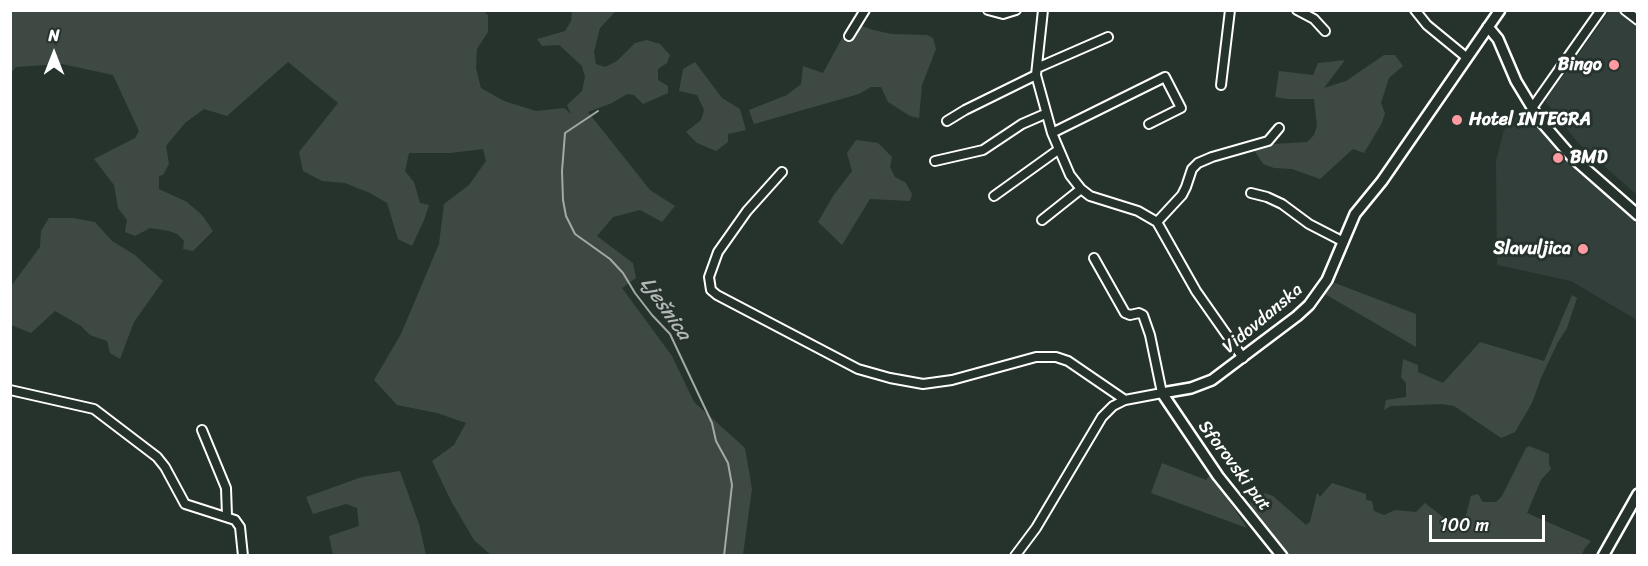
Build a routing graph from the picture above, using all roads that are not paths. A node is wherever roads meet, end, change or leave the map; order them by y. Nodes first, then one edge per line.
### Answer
1 (865, 10) edge
2 (988, 10) edge
3 (1016, 10) edge
4 (1043, 10) edge
5 (1230, 10) edge
6 (1297, 10) edge
7 (1415, 10) edge
8 (1500, 10) edge
9 (1601, 10) edge
10 (1625, 10) edge
11 (1638, 20) edge
12 (1488, 27) junction
13 (1325, 31) dead end
14 (849, 36) dead end
15 (1108, 37) dead end
16 (1466, 57) junction
17 (1037, 72) junction
18 (1221, 84) dead end
19 (1532, 108) junction
20 (1045, 114) junction
21 (947, 121) dead end
22 (1149, 124) dead end
23 (1280, 128) dead end
24 (1052, 133) junction
25 (1058, 150) junction
26 (935, 161) dead end
27 (782, 172) dead end
28 (1081, 189) junction
29 (1251, 193) dead end
30 (994, 196) dead end
31 (1638, 215) edge
32 (1042, 220) dead end
33 (1157, 222) junction
34 (1342, 241) junction
35 (1094, 258) dead end
36 (1243, 358) junction
37 (10, 390) edge
38 (1162, 393) junction
39 (1125, 400) junction
40 (201, 430) dead end
41 (1638, 494) edge
42 (227, 516) junction
43 (243, 555) edge
44 (1015, 555) edge
45 (1282, 555) edge
46 (1603, 555) edge

1 - 14 street
2 - 3 street
4 - 17 street
5 - 18 street
6 - 13 street
7 - 16 street
8 - 12 street, Vidovdanska
9 - 19 street
10 - 11 street
12 - 16 street, Vidovdanska
12 - 19 street
15 - 17 street
16 - 34 street, Vidovdanska
17 - 20 street
17 - 21 street
19 - 31 street
20 - 24 street
20 - 26 street
22 - 24 street
23 - 33 street
24 - 25 street
25 - 28 street
25 - 30 street
27 - 39 street
28 - 32 street
28 - 33 street
29 - 34 street
33 - 36 street
34 - 36 street, Vidovdanska
35 - 38 street
36 - 38 street, Vidovdanska
37 - 42 street
38 - 39 street, Vidovdanska
38 - 45 street, Sforovski put
39 - 44 street, Vidovdanska
40 - 42 street
41 - 46 street
42 - 43 street

